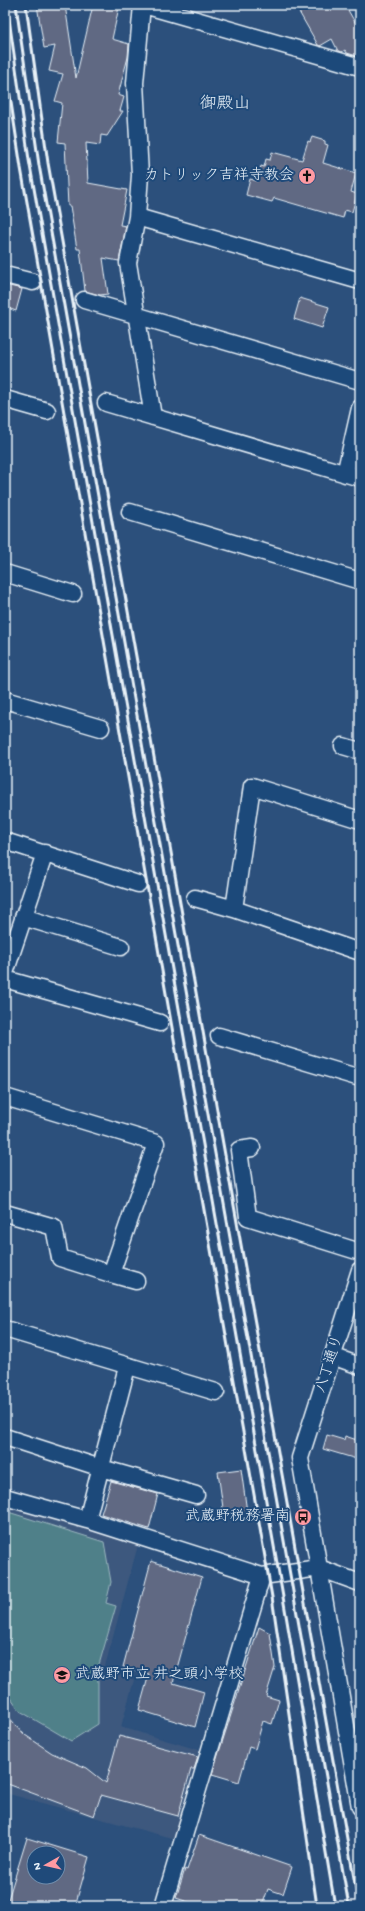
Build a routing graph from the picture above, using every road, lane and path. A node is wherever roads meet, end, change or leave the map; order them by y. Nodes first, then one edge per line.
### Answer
1 (143, 5) edge
2 (360, 67) edge
3 (137, 216) junction
4 (5, 275) edge
5 (33, 282) dead end
6 (360, 282) edge
7 (84, 300) dead end
8 (136, 315) junction
9 (360, 381) edge
10 (5, 399) edge
11 (106, 403) dead end
12 (360, 408) edge
13 (47, 411) dead end
14 (153, 417) junction
15 (352, 476) edge
16 (130, 512) dead end
17 (5, 573) edge
18 (360, 582) edge
19 (73, 594) dead end
20 (5, 700) edge
21 (101, 728) dead end
22 (343, 746) dead end
23 (360, 751) edge
24 (360, 820) edge
25 (5, 841) edge
26 (45, 853) junction
27 (138, 884) dead end
28 (195, 898) dead end
29 (234, 909) junction
30 (23, 917) junction
31 (121, 948) dead end
32 (360, 952) edge
33 (5, 973) edge
34 (5, 979) edge
35 (160, 1023) dead end
36 (220, 1036) dead end
37 (360, 1078) edge
38 (5, 1097) edge
39 (252, 1148) dead end
40 (5, 1213) edge
41 (360, 1252) edge
42 (360, 1270) edge
43 (111, 1274) junction
44 (136, 1281) dead end
45 (5, 1329) edge
46 (332, 1356) junction
47 (360, 1366) edge
48 (127, 1367) junction
49 (216, 1392) dead end
50 (5, 1437) edge
51 (101, 1468) junction
52 (196, 1495) dead end
53 (5, 1497) edge
54 (86, 1520) junction
55 (319, 1568) junction
56 (262, 1576) junction
57 (360, 1583) edge
58 (359, 1801) edge
59 (164, 1906) edge

1 - 2 street
1 - 3 street
3 - 6 street
3 - 8 street
4 - 5 street
7 - 8 street
8 - 9 street
8 - 14 street
10 - 13 street
11 - 14 street
12 - 15 street
14 - 15 street
16 - 18 street
17 - 19 street
20 - 21 street
22 - 23 street
24 - 29 street
25 - 26 street
26 - 27 street
26 - 30 street
28 - 29 street
29 - 32 street
30 - 31 street
30 - 33 street
34 - 35 street
36 - 37 street
38 - 43 street
39 - 41 street
40 - 43 street
42 - 46 street, 八丁通り
43 - 44 street
45 - 48 street
46 - 47 street
46 - 55 street, 八丁通り
48 - 49 street
48 - 51 street
50 - 51 street
51 - 52 street
51 - 54 street
53 - 54 street
54 - 56 street
55 - 56 street
55 - 57 street
55 - 58 street
56 - 59 street

